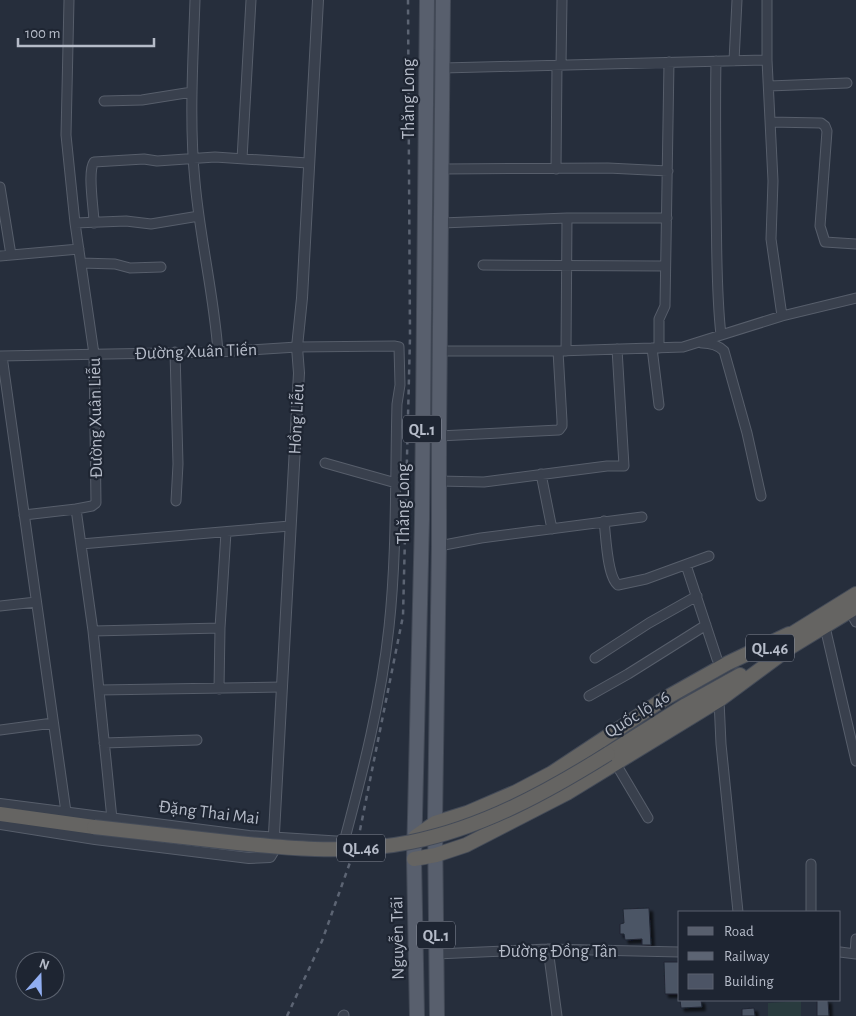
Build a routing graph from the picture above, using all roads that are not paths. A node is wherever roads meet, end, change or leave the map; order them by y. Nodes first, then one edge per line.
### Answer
1 (69, 0) edge
2 (195, 0) edge
3 (251, 0) edge
4 (318, 0) edge
5 (427, 0) edge
6 (443, 0) edge
7 (562, 0) edge
8 (737, 0) edge
9 (767, 0) edge
10 (734, 60) junction
11 (767, 60) junction
12 (716, 61) junction
13 (669, 62) junction
14 (559, 65) junction
15 (444, 68) junction
16 (847, 83) dead end
17 (769, 86) junction
18 (192, 92) junction
19 (104, 101) dead end
20 (770, 122) junction
21 (193, 158) junction
22 (242, 159) junction
23 (308, 163) junction
24 (442, 169) junction
25 (556, 169) junction
26 (668, 171) junction
27 (0, 186) edge
28 (199, 216) junction
29 (567, 218) junction
30 (667, 218) junction
31 (75, 223) junction
32 (94, 223) junction
33 (442, 223) junction
34 (856, 244) edge
35 (79, 249) junction
36 (11, 255) junction
37 (0, 256) edge
38 (81, 263) junction
39 (483, 265) dead end
40 (567, 265) junction
41 (665, 266) junction
42 (160, 267) dead end
43 (856, 298) edge
44 (782, 316) junction
45 (721, 335) junction
46 (696, 343) junction
47 (297, 347) junction
48 (655, 348) junction
49 (617, 349) junction
50 (441, 351) junction
51 (562, 351) junction
52 (175, 352) junction
53 (218, 352) junction
54 (94, 354) junction
55 (1, 356) edge
56 (659, 405) dead end
57 (422, 436) junction
58 (439, 436) junction
59 (325, 463) dead end
60 (541, 474) junction
61 (439, 481) junction
62 (396, 483) junction
63 (761, 496) dead end
64 (176, 501) dead end
65 (76, 509) junction
66 (24, 515) junction
67 (642, 517) dead end
68 (604, 521) junction
69 (290, 526) junction
70 (552, 529) junction
71 (226, 532) junction
72 (81, 544) junction
73 (439, 546) junction
74 (709, 556) dead end
75 (686, 565) junction
76 (856, 594) edge
77 (698, 596) junction
78 (36, 602) junction
79 (0, 606) edge
80 (851, 611) edge
81 (706, 625) junction
82 (825, 627) junction
83 (220, 628) junction
84 (94, 631) junction
85 (789, 634) junction
86 (788, 649) junction
87 (595, 658) dead end
88 (722, 666) junction
89 (282, 687) junction
90 (219, 689) junction
91 (99, 690) junction
92 (589, 696) dead end
93 (719, 700) junction
94 (686, 705) junction
95 (53, 723) junction
96 (0, 730) edge
97 (197, 740) dead end
98 (104, 743) junction
99 (612, 759) junction
100 (856, 761) edge
101 (0, 804) edge
102 (66, 812) junction
103 (0, 814) edge
104 (648, 818) dead end
105 (112, 819) junction
106 (435, 823) junction
107 (0, 824) edge
108 (212, 832) junction
109 (415, 837) junction
110 (273, 838) junction
111 (344, 842) joint
112 (209, 853) junction
113 (436, 855) junction
114 (414, 859) junction
115 (811, 864) dead end
116 (738, 911) edge
117 (811, 911) edge
118 (856, 939) edge
119 (548, 949) junction
120 (678, 952) edge
121 (841, 952) edge
122 (436, 954) junction
123 (855, 954) edge
124 (417, 1016) edge
125 (437, 1016) edge
126 (557, 1016) edge

1 - 31 street, Đường Xuân Liễu
2 - 18 street
3 - 22 street
4 - 23 street, Hồng Liễu
5 - 57 main road, Thăng Long / QL.1
6 - 15 main road, Thăng Long / QL.1
7 - 14 street
8 - 10 street
9 - 11 street
10 - 11 street
10 - 12 street
11 - 17 street
12 - 13 street
12 - 45 street
13 - 14 street
13 - 26 street
14 - 15 street
14 - 25 street
15 - 24 main road, Thăng Long / QL.1
16 - 17 street
17 - 20 street
18 - 19 street
18 - 21 street
20 - 34 street
20 - 44 street
21 - 22 street
21 - 28 street
21 - 32 street
22 - 23 street
23 - 47 street, Hồng Liễu
24 - 25 street
24 - 33 main road, Thăng Long / QL.1
25 - 26 street
26 - 30 street
27 - 36 street
28 - 32 street
28 - 53 street
29 - 30 street
29 - 33 street
29 - 40 street
30 - 41 street
31 - 32 street
31 - 35 street, Đường Xuân Liễu
33 - 50 main road, Thăng Long / QL.1
35 - 36 street
35 - 38 street, Đường Xuân Liễu
36 - 37 street
38 - 42 street
38 - 54 street, Đường Xuân Liễu
39 - 40 street
40 - 41 street
40 - 51 street
41 - 48 street
43 - 44 street
44 - 45 street
45 - 46 street
46 - 48 street
46 - 63 street
47 - 53 street, Đường Xuân Tiến
47 - 62 street, Đường Xuân Tiến
47 - 69 street, Hồng Liễu
48 - 49 street
48 - 56 street
49 - 51 street
49 - 60 street
50 - 51 street
50 - 58 main road, Thăng Long / QL.1
51 - 58 street
52 - 53 street, Đường Xuân Tiến
52 - 54 street, Đường Xuân Tiến
52 - 64 street
54 - 55 street, Đường Xuân Tiến
54 - 65 street, Đường Xuân Liễu
55 - 66 street
57 - 58 main road
57 - 109 main road, Thăng Long / QL.1
58 - 61 main road, Thăng Long / QL.1
59 - 62 street
60 - 61 street
60 - 70 street
61 - 73 main road, Thăng Long / QL.1
62 - 111 street
65 - 66 street
65 - 72 street
66 - 78 street
67 - 68 street
68 - 70 street
68 - 75 street
69 - 71 street
69 - 89 street, Hồng Liễu
70 - 73 street
71 - 72 street
71 - 83 street
72 - 84 street
73 - 106 main road, Thăng Long / QL.1
74 - 75 street
75 - 77 street
76 - 80 highway, Quốc lộ 46 / QL.46
77 - 81 street
77 - 87 street
78 - 79 street
78 - 95 street
80 - 82 highway, Quốc lộ 46 / QL.46
80 - 85 highway, Quốc lộ 46 / QL.46
81 - 88 street
81 - 92 street
82 - 86 highway, Quốc lộ 46 / QL.46
82 - 100 street
83 - 84 street
83 - 90 street
84 - 91 street
85 - 88 highway
85 - 94 highway, Quốc lộ 46 / QL.46
86 - 93 highway
86 - 94 highway, Quốc lộ 46 / QL.46
88 - 106 highway
89 - 90 street
89 - 110 street, Hồng Liễu
90 - 91 street
91 - 98 street
93 - 99 highway
93 - 116 street
94 - 99 highway, Quốc lộ 46 / QL.46
95 - 96 street
95 - 102 street
97 - 98 street
98 - 105 street
99 - 103 highway, QL.46, bridge
99 - 104 street
99 - 113 highway
101 - 102 street, Đặng Thai Mai
102 - 105 street, Đặng Thai Mai
105 - 108 street, Đặng Thai Mai
106 - 109 highway
106 - 113 main road, Thăng Long / QL.1
107 - 112 street, Đặng Thai Mai
108 - 110 street, Đặng Thai Mai
108 - 112 street
109 - 114 main road, Thăng Long / QL.1
110 - 111 street
110 - 112 street, Đặng Thai Mai
113 - 114 highway
113 - 122 main road, QL.1
114 - 124 main road, Nguyễn Trãi / QL.1
115 - 117 street
118 - 123 street
119 - 120 street, Đường Đồng Tân
119 - 122 street, Đường Đồng Tân
119 - 126 street
121 - 123 street
122 - 125 main road, QL.1

